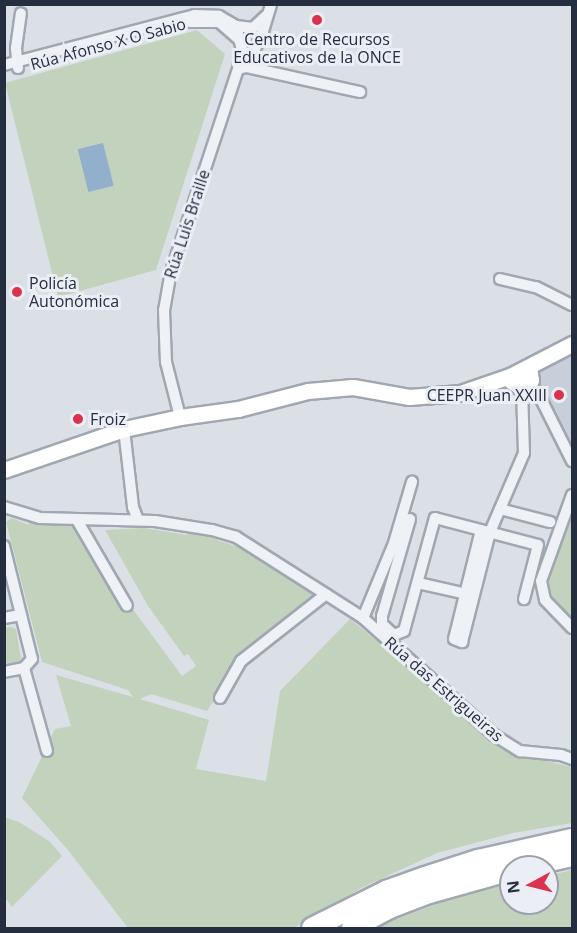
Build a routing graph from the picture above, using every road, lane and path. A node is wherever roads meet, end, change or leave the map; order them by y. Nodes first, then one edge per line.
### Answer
1 (270, 9) edge
2 (21, 13) dead end
3 (236, 26) junction
4 (241, 41) junction
5 (4, 65) edge
6 (17, 65) junction
7 (242, 68) junction
8 (4, 72) edge
9 (360, 92) dead end
10 (500, 279) dead end
11 (573, 305) edge
12 (573, 344) edge
13 (530, 367) junction
14 (510, 376) junction
15 (522, 388) junction
16 (180, 417) junction
17 (124, 429) junction
18 (573, 461) edge
19 (4, 470) edge
20 (412, 482) dead end
21 (573, 495) edge
22 (4, 507) edge
23 (500, 509) junction
24 (410, 519) dead end
25 (77, 520) junction
26 (138, 520) junction
27 (550, 522) dead end
28 (485, 531) junction
29 (4, 546) edge
30 (418, 583) junction
31 (326, 594) junction
32 (524, 599) dead end
33 (127, 606) dead end
34 (21, 615) junction
35 (4, 618) edge
36 (363, 618) junction
37 (573, 628) edge
38 (24, 668) junction
39 (4, 672) edge
40 (220, 698) dead end
41 (47, 751) dead end
42 (573, 759) edge
43 (573, 839) edge
44 (499, 873) edge
45 (312, 928) edge
46 (352, 928) edge

1 - 3 street
1 - 7 street
2 - 6 street
3 - 4 street
3 - 6 street, Rúa Afonso X O Sabio
4 - 6 street, Rúa Afonso X O Sabio
4 - 7 street
5 - 6 street, Rúa Afonso X O Sabio
6 - 8 street, Rúa Afonso X O Sabio
7 - 9 street
7 - 16 street, Rúa Luis Braille
10 - 11 street
12 - 13 street
13 - 14 street
13 - 15 street
14 - 15 street
14 - 16 street
15 - 18 street
15 - 23 street
16 - 17 street
17 - 19 street
17 - 26 street
20 - 36 street
21 - 37 street
22 - 25 street, Rúa das Estrigueiras
23 - 27 street
23 - 28 street
24 - 30 street
25 - 26 street, Rúa das Estrigueiras
25 - 33 street
26 - 31 street, Rúa das Estrigueiras
28 - 30 street
28 - 30 street
28 - 32 street
29 - 34 street
31 - 36 street, Rúa das Estrigueiras
31 - 40 street
34 - 35 street
34 - 38 street
36 - 42 street, Rúa das Estrigueiras
38 - 39 street
38 - 41 street
43 - 45 highway
44 - 46 highway

